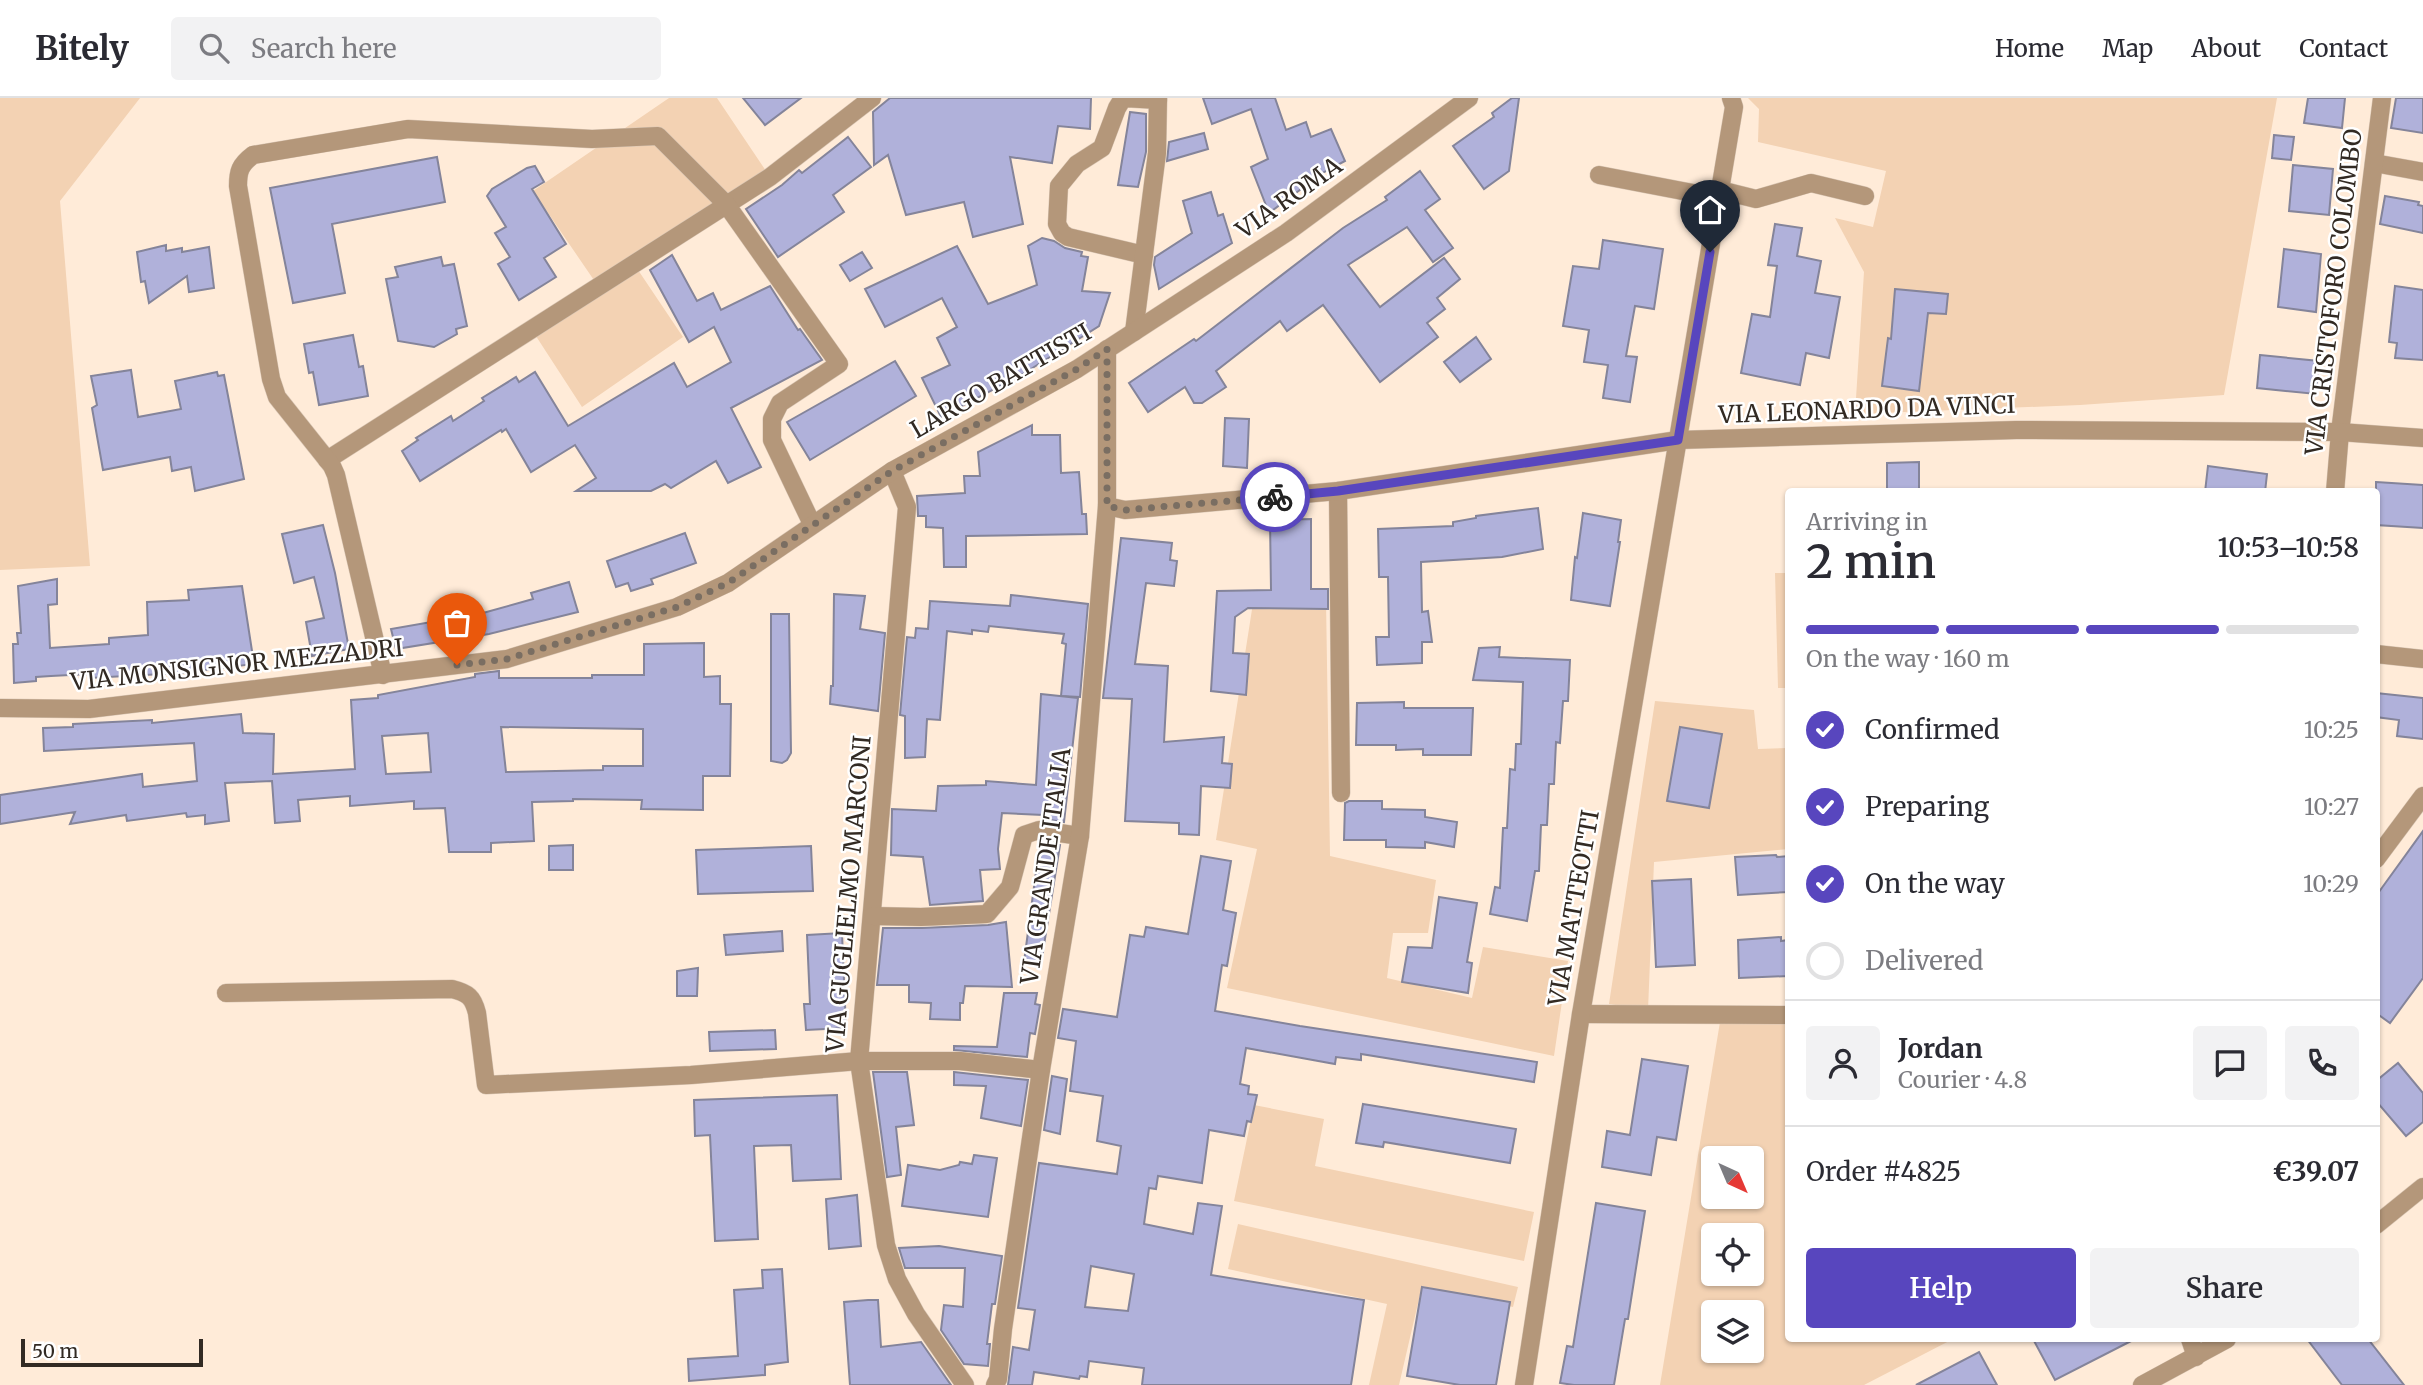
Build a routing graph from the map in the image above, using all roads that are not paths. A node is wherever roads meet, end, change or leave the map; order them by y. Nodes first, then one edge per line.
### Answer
1 (872, 98) edge
2 (1468, 98) edge
3 (1731, 98) edge
4 (2382, 98) edge
5 (1158, 99) edge
6 (2374, 163) junction
7 (2423, 172) edge
8 (1599, 175) dead end
9 (1719, 194) junction
10 (1865, 196) dead end
11 (726, 204) junction
12 (1144, 255) junction
13 (1134, 332) junction
14 (1107, 349) junction
15 (2340, 432) junction
16 (2423, 438) edge
17 (1678, 440) junction
18 (327, 460) junction
19 (892, 471) junction
20 (2335, 488) edge
21 (1338, 491) junction
22 (1107, 506) junction
23 (812, 524) junction
24 (2380, 654) edge
25 (2423, 659) edge
26 (383, 674) junction
27 (0, 708) edge
28 (1341, 793) dead end
29 (2423, 796) edge
30 (1080, 836) junction
31 (2380, 854) edge
32 (873, 916) junction
33 (226, 993) dead end
34 (1581, 1014) junction
35 (1785, 1015) edge
36 (859, 1061) junction
37 (1041, 1070) junction
38 (2423, 1187) edge
39 (2380, 1222) edge
40 (2191, 1342) edge
41 (2222, 1342) edge
42 (2196, 1357) junction
43 (965, 1385) edge
44 (995, 1385) edge
45 (1524, 1385) edge
46 (2141, 1385) edge

1 - 11 street
2 - 13 street, VIA ROMA
3 - 9 street, VIA MATTEOTTI
4 - 6 street, VIA CRISTOFORO COLOMBO
5 - 12 street
5 - 12 street
6 - 7 street
6 - 15 street, VIA CRISTOFORO COLOMBO
8 - 9 street
9 - 10 street
9 - 17 street, VIA MATTEOTTI
11 - 18 street
11 - 18 street
11 - 23 street
12 - 13 street
13 - 14 street, LARGO BATTISTI
14 - 19 street, LARGO BATTISTI
14 - 22 street, VIA GRANDE ITALIA
15 - 16 street, VIA LEONARDO DA VINCI
15 - 17 street, VIA LEONARDO DA VINCI
15 - 20 street, VIA CRISTOFORO COLOMBO
17 - 21 street, VIA LEONARDO DA VINCI
17 - 34 street, VIA MATTEOTTI
18 - 26 street
19 - 23 street, VIA MONSIGNOR MEZZADRI
19 - 32 street, VIA GUGLIELMO MARCONI
21 - 22 street, VIA LEONARDO DA VINCI
21 - 28 street
22 - 30 street, VIA GRANDE ITALIA
23 - 26 street, VIA MONSIGNOR MEZZADRI
24 - 25 street
26 - 27 street, VIA MONSIGNOR MEZZADRI
29 - 31 street
30 - 32 street
30 - 37 street, VIA GRANDE ITALIA
32 - 36 street, VIA GUGLIELMO MARCONI
33 - 36 street
34 - 35 street
34 - 45 street, VIA MATTEOTTI
36 - 37 street
36 - 43 street, VIA GUGLIELMO MARCONI
37 - 44 street, VIA GRANDE ITALIA
38 - 39 street
40 - 42 street
41 - 42 street
42 - 46 street

